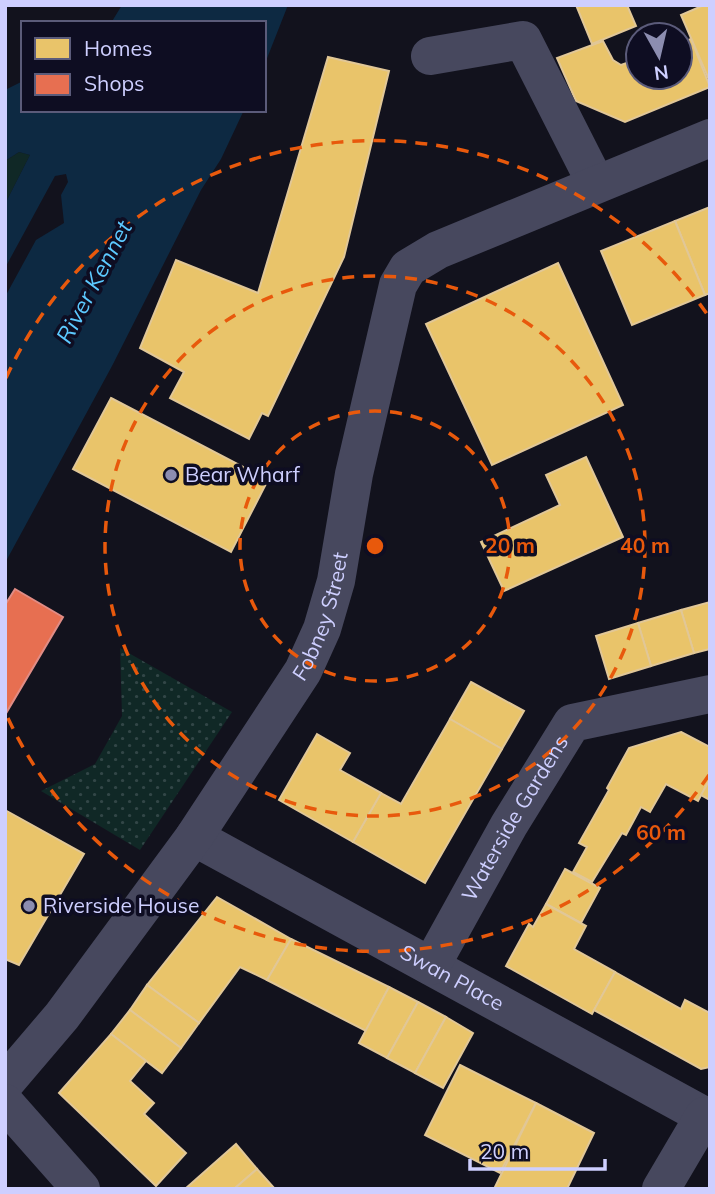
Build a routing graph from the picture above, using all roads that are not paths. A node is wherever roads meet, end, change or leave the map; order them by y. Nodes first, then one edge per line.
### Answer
1 (430, 56) dead end
2 (710, 138) edge
3 (596, 184) junction
4 (710, 694) edge
5 (194, 837) junction
6 (431, 965) junction
7 (5, 1083) edge
8 (5, 1103) edge
9 (707, 1117) edge
10 (81, 1189) edge
11 (661, 1189) edge

1 - 3 street
2 - 3 street, Fobney Street
3 - 5 street, Fobney Street
4 - 6 street, Waterside Gardens
5 - 6 street, Swan Place
5 - 7 street, Fobney Street
6 - 9 street, Swan Place
8 - 10 street
9 - 11 street

